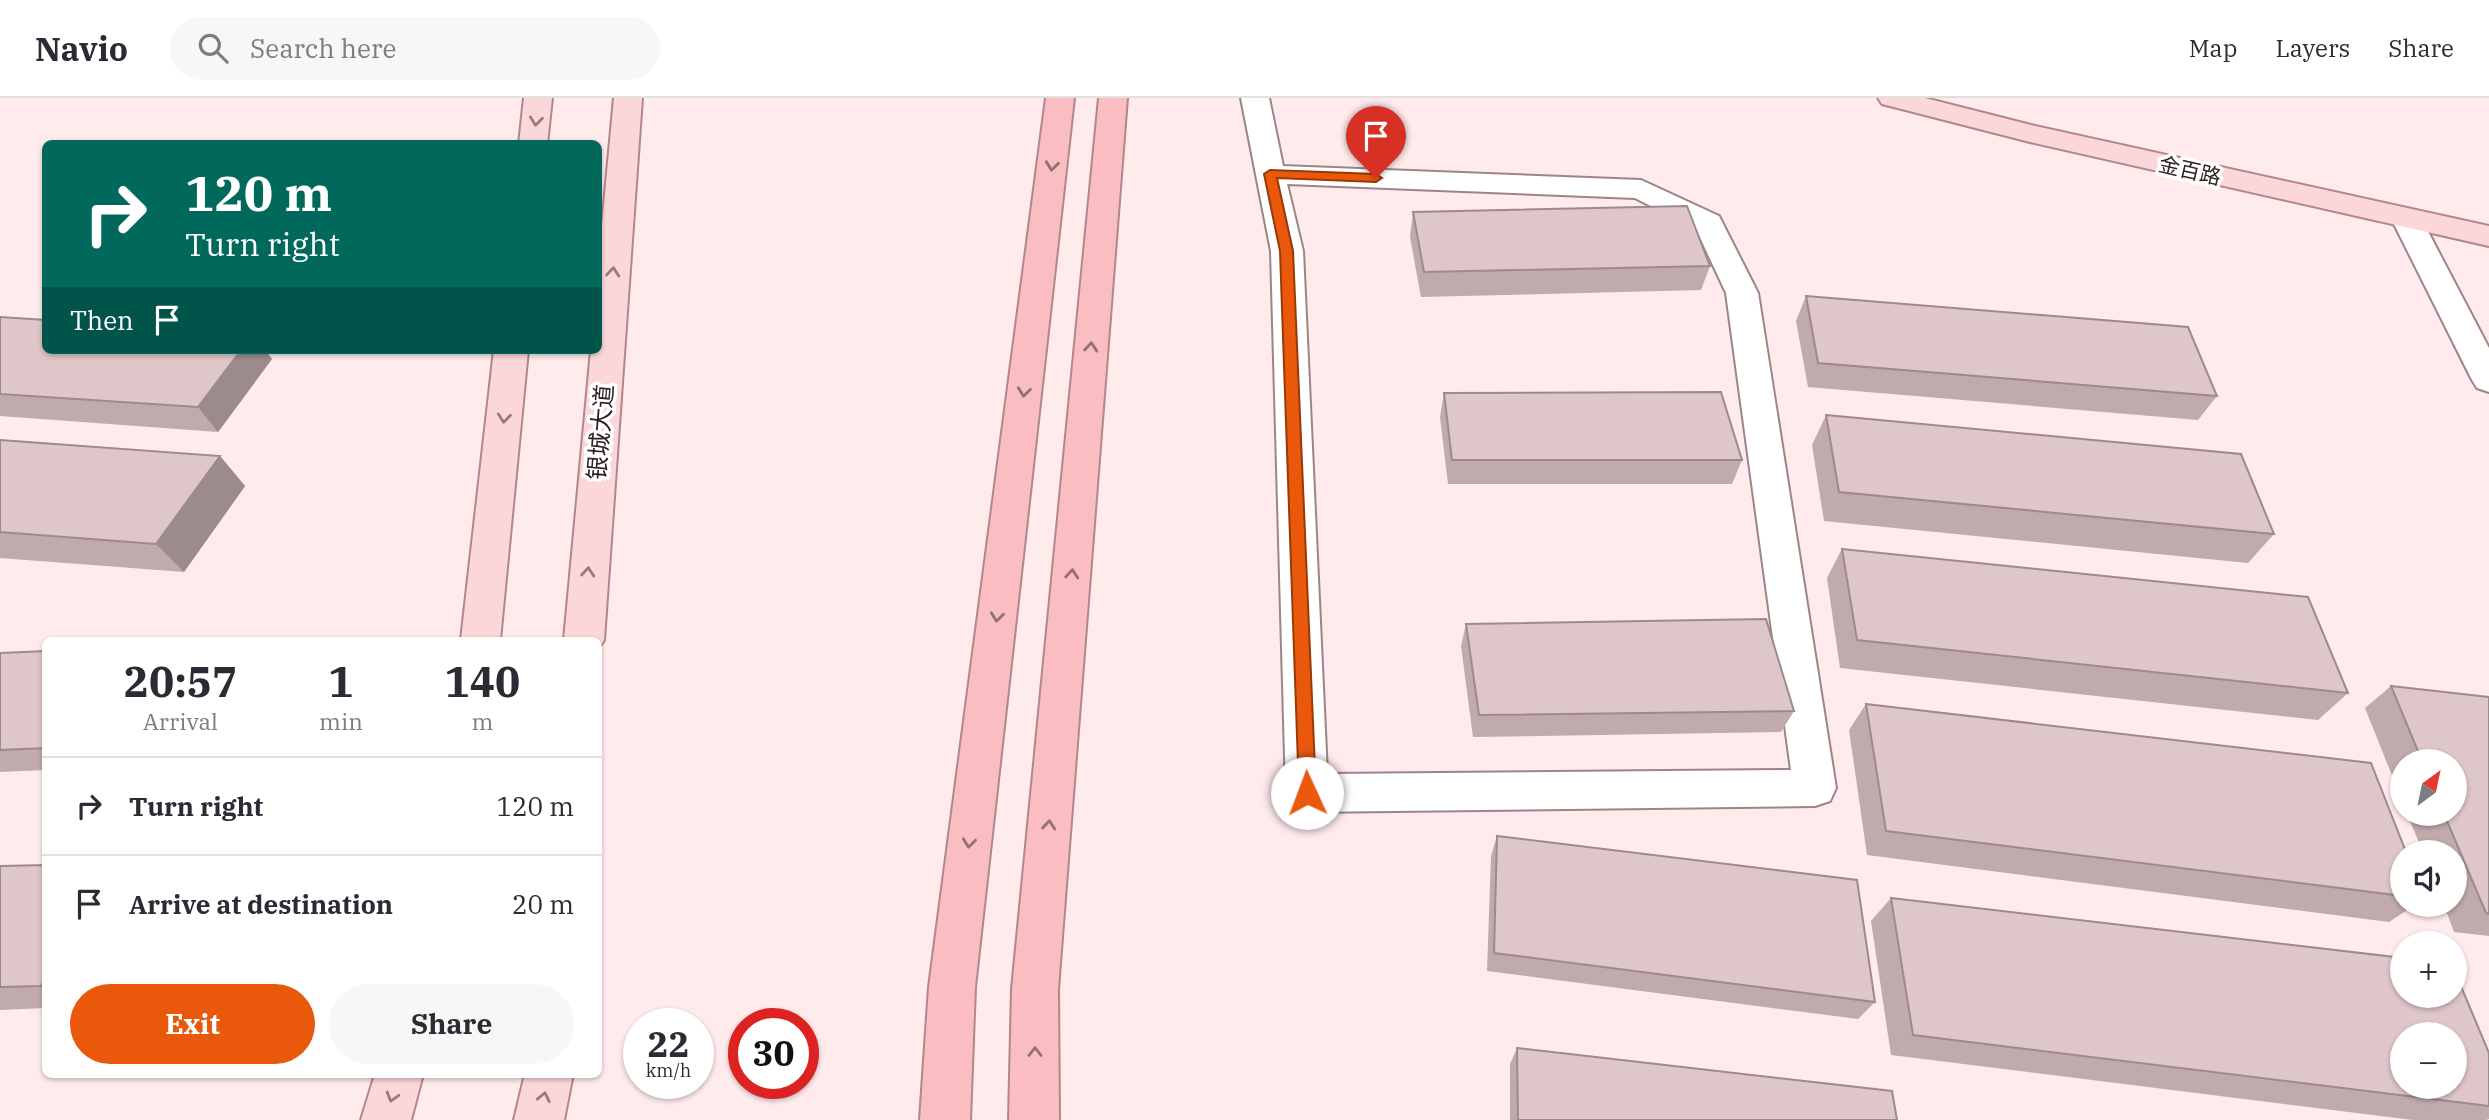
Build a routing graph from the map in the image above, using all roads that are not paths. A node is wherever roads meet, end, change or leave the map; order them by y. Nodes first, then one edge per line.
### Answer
1 (538, 98) edge
2 (628, 98) edge
3 (1060, 98) edge
4 (1113, 98) edge
5 (1255, 98) edge
6 (1892, 98) edge
7 (533, 140) edge
8 (1270, 174) junction
9 (2407, 220) junction
10 (2489, 236) edge
11 (511, 354) edge
12 (2489, 380) edge
13 (480, 637) edge
14 (584, 637) edge
15 (398, 1078) edge
16 (548, 1078) edge
17 (386, 1120) edge
18 (539, 1120) edge
19 (945, 1120) edge
20 (1034, 1120) edge

1 -> 7 main road
14 -> 2 main road, 银城大道
3 -> 19 highway
20 -> 4 highway
5 - 8 street
6 - 9 main road, 金百路
8 - 8 street
9 - 10 main road, 金百路
9 - 12 street
11 -> 13 main road
15 -> 17 main road
18 -> 16 main road

